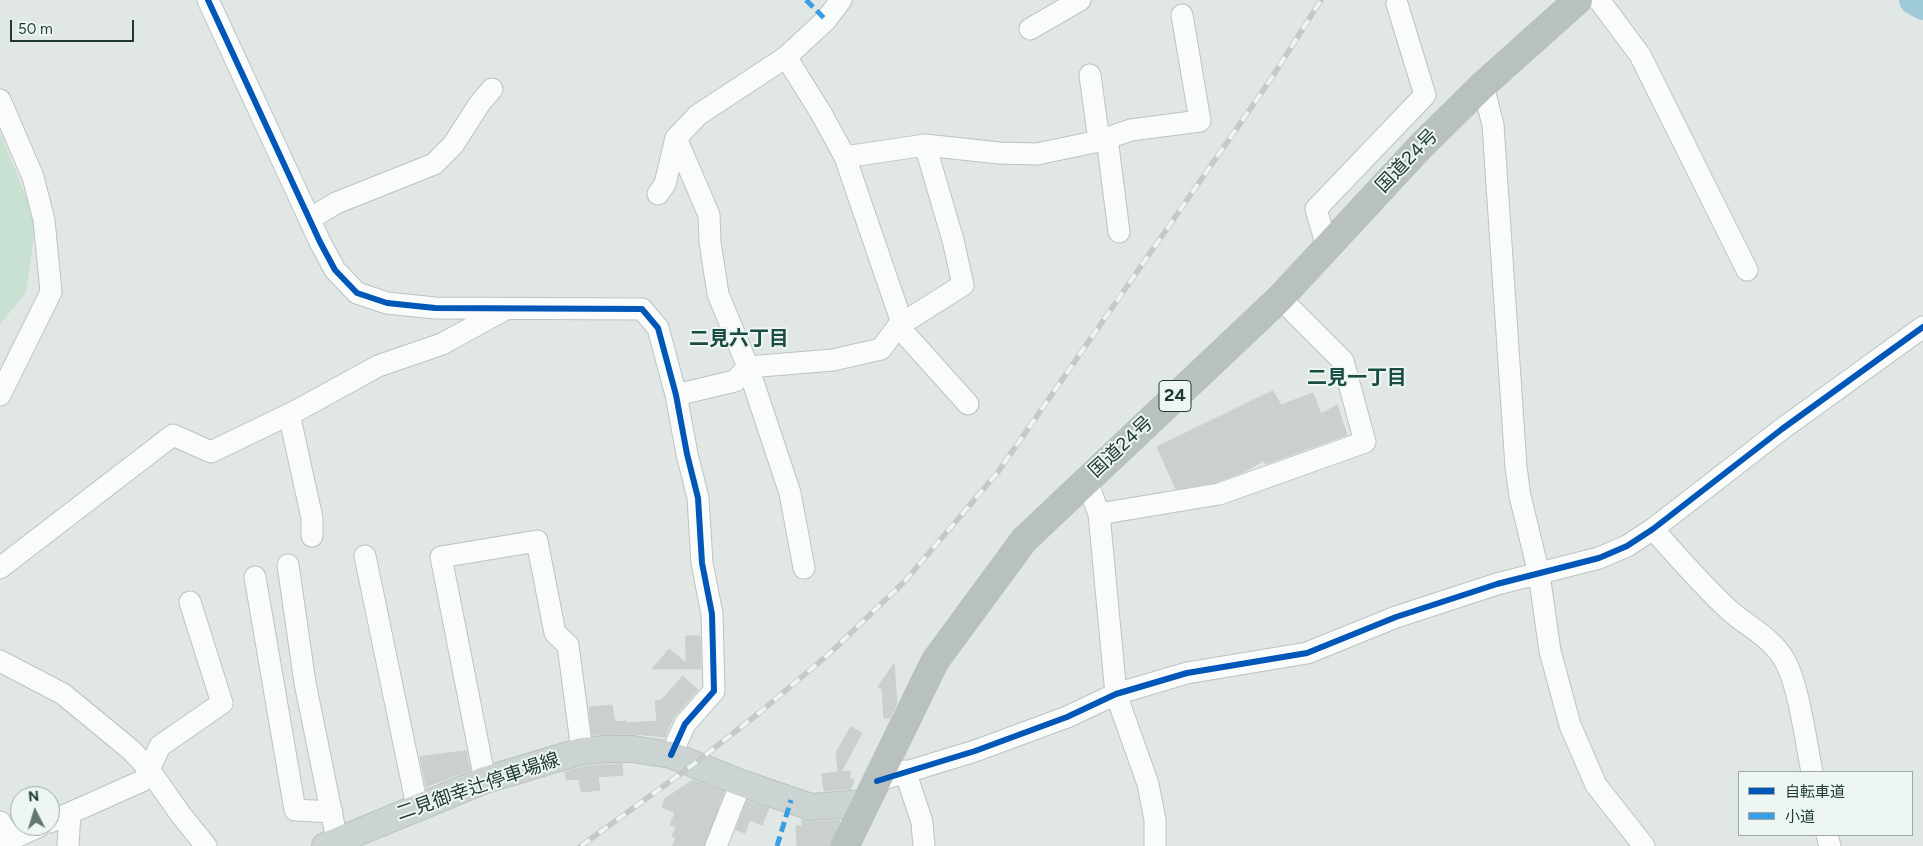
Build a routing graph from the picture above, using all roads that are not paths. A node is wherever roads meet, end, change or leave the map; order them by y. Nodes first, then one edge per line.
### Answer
1 (208, 0) edge
2 (841, 0) edge
3 (1080, 0) edge
4 (1578, 0) edge
5 (1599, 0) edge
6 (1397, 4) dead end
7 (1182, 15) dead end
8 (1030, 29) dead end
9 (786, 57) junction
10 (1090, 75) dead end
11 (1482, 85) junction
12 (492, 88) dead end
13 (0, 100) edge
14 (676, 138) junction
15 (1103, 140) junction
16 (925, 145) junction
17 (845, 157) junction
18 (658, 194) dead end
19 (310, 219) junction
20 (1119, 232) dead end
21 (1327, 247) junction
22 (1747, 270) dead end
23 (1280, 298) junction
24 (506, 308) junction
25 (900, 325) junction
26 (1923, 327) edge
27 (748, 367) junction
28 (0, 395) edge
29 (676, 395) junction
30 (968, 404) dead end
31 (290, 414) junction
32 (1086, 479) junction
33 (1099, 514) junction
34 (1653, 529) junction
35 (312, 536) dead end
36 (365, 556) dead end
37 (288, 566) dead end
38 (0, 568) edge
39 (804, 568) dead end
40 (1539, 574) junction
41 (255, 577) dead end
42 (190, 602) dead end
43 (0, 661) edge
44 (1116, 694) junction
45 (582, 751) junction
46 (671, 755) junction
47 (148, 768) junction
48 (1812, 771) edge
49 (904, 772) junction
50 (485, 780) junction
51 (741, 783) junction
52 (871, 792) junction
53 (417, 806) junction
54 (332, 812) junction
55 (70, 813) junction
56 (60, 818) edge
57 (368, 837) edge
58 (331, 843) edge
59 (68, 846) edge
60 (206, 846) edge
61 (716, 846) edge
62 (845, 846) edge
63 (924, 846) edge
64 (1155, 846) edge
65 (1644, 846) edge

1 - 19 street
2 - 9 street
3 - 8 street
4 - 11 highway, 国道24号 / 24
5 - 22 street
6 - 21 street
7 - 15 street
9 - 14 street
9 - 17 street
10 - 15 street
11 - 21 highway, 国道24号 / 24
11 - 40 street
12 - 19 street
13 - 28 street
14 - 18 street
14 - 27 street
15 - 16 street
15 - 20 street
16 - 17 street
16 - 25 street
17 - 25 street
19 - 24 street
21 - 23 highway, 国道24号 / 24
23 - 32 highway, 国道24号 / 24
23 - 33 street
24 - 29 street
24 - 31 street
25 - 27 street
25 - 30 street
26 - 34 street
27 - 29 street
27 - 39 street
29 - 46 street
31 - 35 street
31 - 38 street
32 - 33 street
32 - 52 highway, 国道24号 / 24
33 - 44 street
34 - 40 street
34 - 48 street
36 - 53 street
37 - 54 street
40 - 44 street
40 - 65 street
41 - 54 street
42 - 47 street
43 - 47 street
44 - 49 street
44 - 64 street
45 - 46 main road, 二見御幸辻停車場線
45 - 50 main road, 二見御幸辻停車場線
45 - 50 street
46 - 51 main road, 二見御幸辻停車場線
47 - 55 street
47 - 60 street
49 - 52 street
49 - 63 street
50 - 53 main road, 二見御幸辻停車場線
51 - 52 main road, 二見御幸辻停車場線
51 - 61 street
52 - 62 highway, 国道24号 / 24
53 - 57 main road, 二見御幸辻停車場線
54 - 58 street
55 - 56 street
55 - 59 street
57 - 58 main road, 二見御幸辻停車場線

